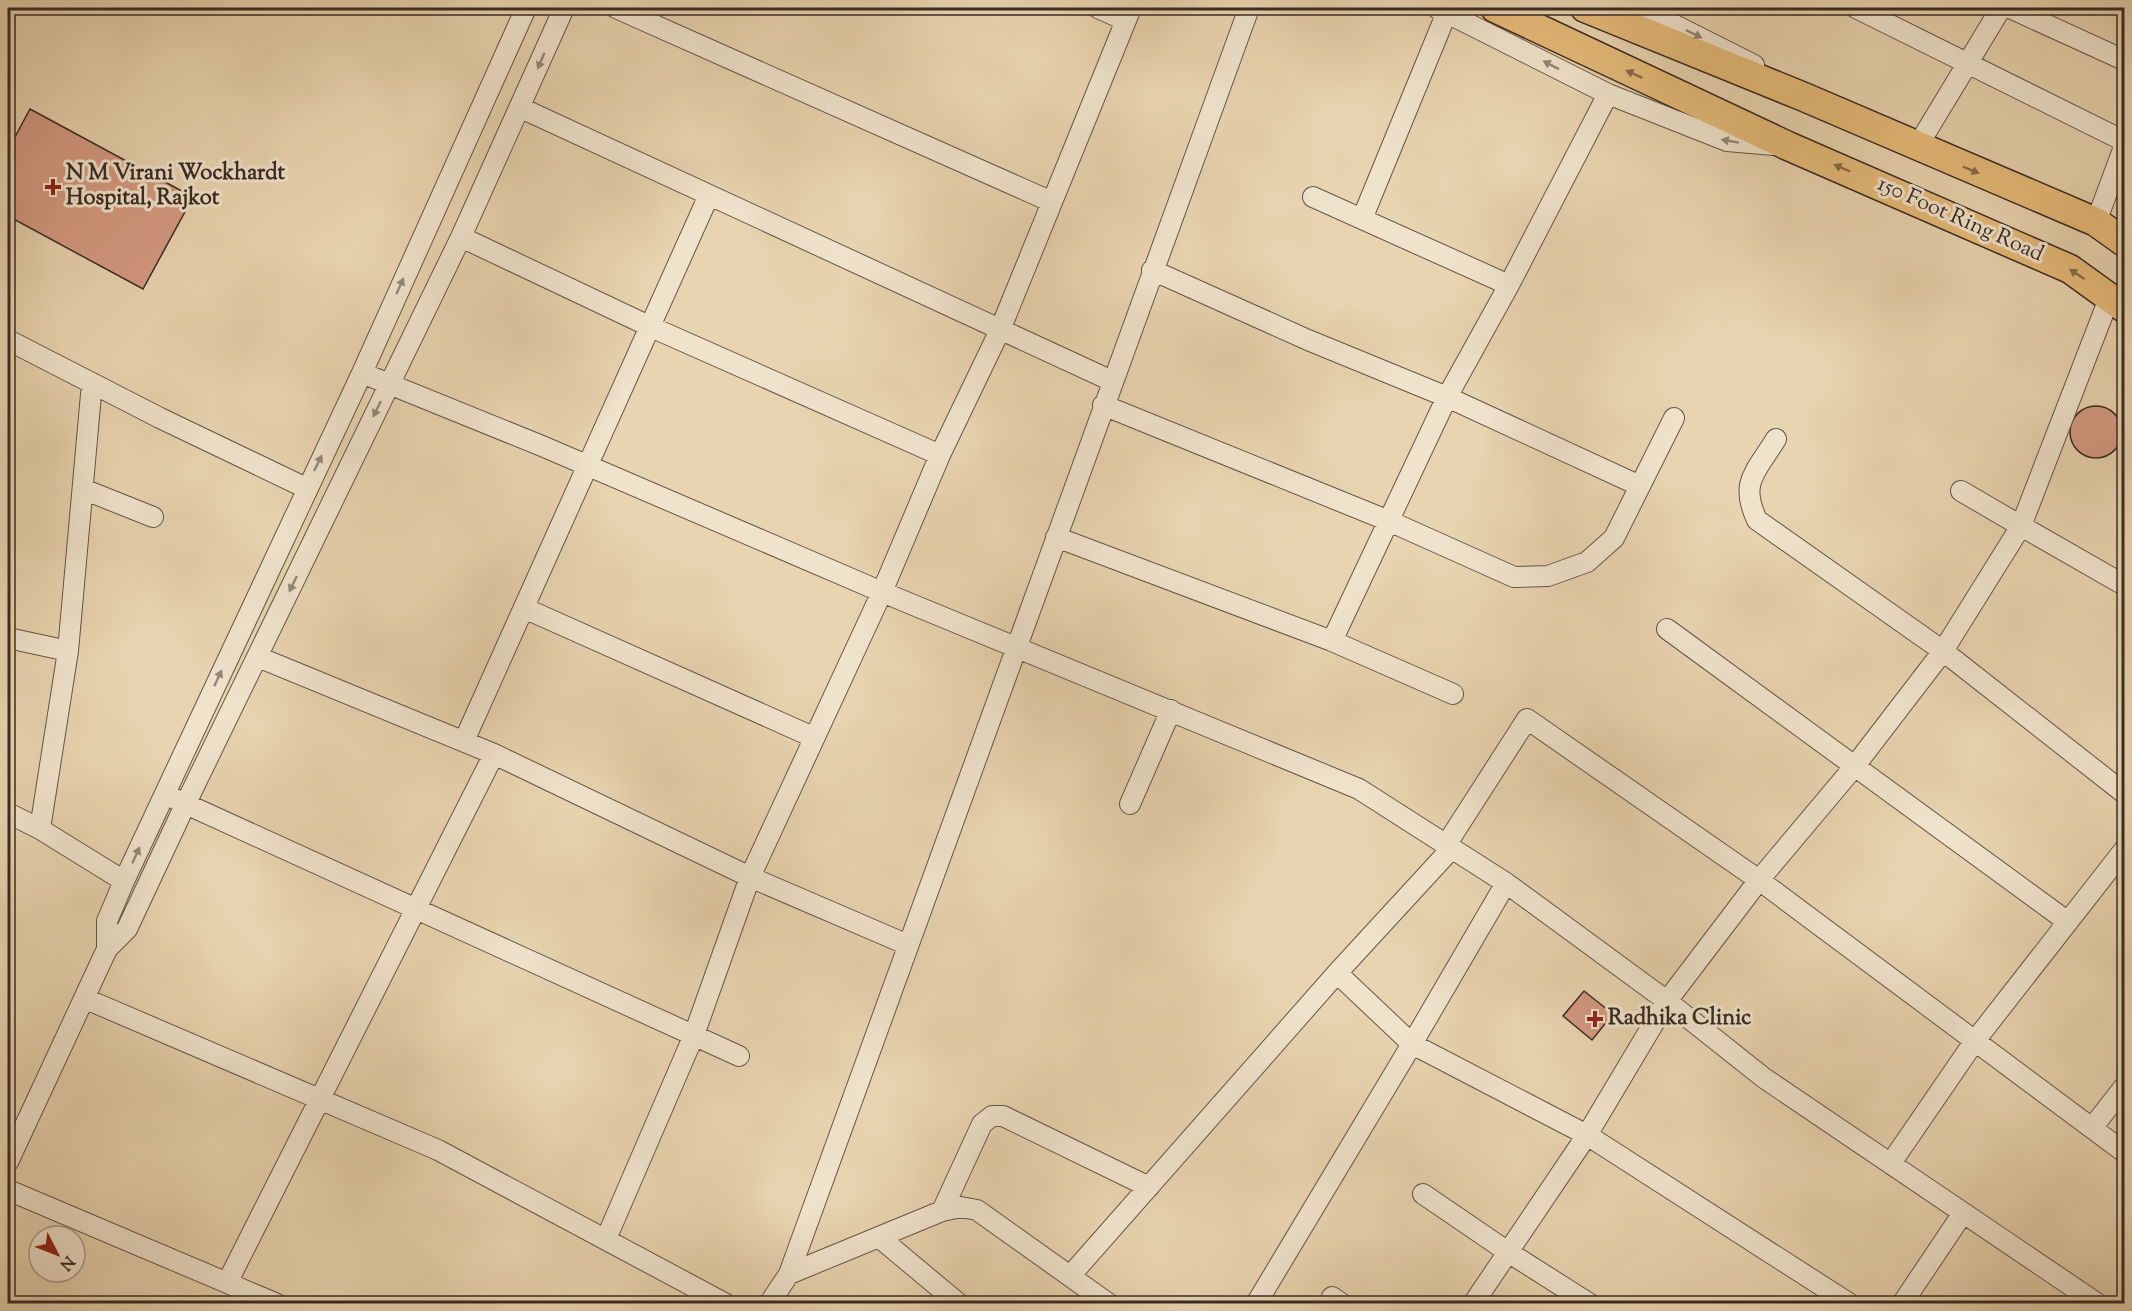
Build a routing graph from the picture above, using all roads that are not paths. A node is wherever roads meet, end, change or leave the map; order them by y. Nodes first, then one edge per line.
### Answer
1 (526, 8) edge
2 (564, 8) edge
3 (616, 8) edge
4 (1098, 8) edge
5 (1249, 8) edge
6 (1495, 8) edge
7 (1585, 8) edge
8 (1642, 8) edge
9 (1856, 8) edge
10 (2001, 8) edge
11 (2010, 8) edge
12 (1442, 10) edge
13 (1128, 14) edge
14 (2124, 60) edge
15 (1966, 61) junction
16 (1608, 94) junction
17 (1804, 97) junction
18 (521, 108) junction
19 (2124, 141) edge
20 (1788, 146) junction
21 (1917, 147) junction
22 (2124, 147) edge
23 (709, 195) junction
24 (1313, 197) dead end
25 (1052, 202) junction
26 (1362, 219) junction
27 (2096, 222) junction
28 (461, 237) junction
29 (2124, 242) edge
30 (1152, 270) junction
31 (1509, 285) junction
32 (2117, 302) edge
33 (651, 327) junction
34 (1000, 330) junction
35 (8, 340) edge
36 (362, 373) junction
37 (1112, 381) junction
38 (92, 383) junction
39 (389, 384) junction
40 (1447, 397) junction
41 (1103, 405) junction
42 (1674, 418) dead end
43 (1776, 439) dead end
44 (940, 455) junction
45 (589, 466) junction
46 (1640, 486) junction
47 (306, 488) junction
48 (83, 489) junction
49 (1961, 491) dead end
50 (153, 517) dead end
51 (1389, 522) junction
52 (2021, 526) junction
53 (1056, 537) junction
54 (2124, 585) edge
55 (882, 592) junction
56 (524, 608) junction
57 (1667, 629) dead end
58 (8, 638) edge
59 (1332, 641) junction
60 (1017, 646) junction
61 (68, 651) junction
62 (1943, 651) junction
63 (258, 657) junction
64 (1453, 694) dead end
65 (1171, 710) junction
66 (813, 737) junction
67 (464, 741) junction
68 (494, 754) junction
69 (1854, 767) junction
70 (2124, 793) edge
71 (164, 794) junction
72 (186, 803) junction
73 (1130, 804) dead end
74 (8, 813) edge
75 (40, 829) junction
76 (1449, 847) junction
77 (2124, 850) edge
78 (750, 877) junction
79 (1760, 880) junction
80 (124, 882) junction
81 (1506, 883) junction
82 (416, 909) junction
83 (2068, 922) junction
84 (908, 945) junction
85 (107, 949) junction
86 (1337, 973) junction
87 (86, 999) junction
88 (1667, 1001) junction
89 (694, 1035) junction
90 (1974, 1042) junction
91 (1412, 1044) junction
92 (739, 1056) dead end
93 (2124, 1087) edge
94 (320, 1099) junction
95 (2092, 1128) junction
96 (1587, 1135) junction
97 (2124, 1152) edge
98 (8, 1162) edge
99 (1891, 1163) junction
100 (1149, 1187) junction
101 (8, 1190) edge
102 (1423, 1194) dead end
103 (942, 1212) junction
104 (1963, 1213) junction
105 (880, 1238) junction
106 (606, 1239) junction
107 (1508, 1252) junction
108 (789, 1274) junction
109 (1070, 1276) junction
110 (237, 1291) edge
111 (1086, 1297) edge
112 (720, 1302) edge
113 (277, 1304) edge
114 (769, 1304) edge
115 (959, 1304) edge
116 (1108, 1304) edge
117 (1256, 1304) edge
118 (1473, 1304) edge
119 (1590, 1304) edge
120 (1850, 1304) edge
121 (1902, 1304) edge
122 (2098, 1304) edge

36 -> 1 street
2 -> 18 street
3 - 25 street
4 - 13 street
5 - 30 street
20 -> 6 highway, 150 Foot Ring Road
7 - 17 highway
8 -> 17 street
9 - 15 street
10 - 15 street
11 - 14 street
16 -> 12 street
12 - 26 street
13 - 25 street
15 - 19 street
15 - 21 street
20 -> 16 street
16 - 31 street
17 - 21 highway
18 - 23 street
18 - 28 street
32 -> 20 highway, 150 Foot Ring Road
21 -> 27 highway
22 - 27 street
23 - 33 street
23 - 34 street
24 - 26 street
25 - 34 street
26 - 31 street
27 - 29 highway
28 - 33 street
28 - 39 street
30 - 37 street
30 - 40 street
31 - 40 street
32 - 52 street
33 - 44 street
33 - 45 street
34 - 37 street
34 - 44 street
35 - 38 street
36 - 39 street
47 -> 36 street
37 - 41 street
38 - 47 street
38 - 48 street
39 - 45 street
39 -> 63 street
40 - 46 street
40 - 51 street
41 - 51 street
41 - 53 street
42 - 46 street
43 - 62 street
44 - 55 street
45 - 55 street
45 - 56 street
46 - 51 street
71 -> 47 street
48 - 50 street
48 - 61 street
49 - 52 street
51 - 59 street
52 - 54 street
52 - 62 street
53 - 59 street
53 - 60 street
55 - 60 street
55 - 66 street
56 - 66 street
56 - 67 street
57 - 69 street
58 - 61 street
59 - 64 street
60 - 65 street
60 - 84 street
61 - 75 street
62 - 69 street
62 - 70 street
63 - 67 street
63 - 72 street
65 - 73 street
65 - 76 street
66 - 78 street
67 - 68 street
68 - 78 street
68 - 82 street
69 - 79 street
69 - 83 street
71 - 72 street
80 -> 71 street
72 - 82 street
72 - 85 street
74 - 75 street
75 - 80 street
76 - 79 street
76 - 81 street
76 - 86 street
77 - 83 street
78 - 84 street
78 - 89 street
79 - 88 street
79 - 90 street
80 - 85 street
81 - 88 street
81 - 91 street
82 - 89 street
82 - 94 street
83 - 90 street
84 - 108 street
85 - 87 street
86 - 91 street
86 - 100 street
87 - 94 street
87 - 98 street
88 - 96 street
88 - 99 street
89 - 92 street
89 - 106 street
90 - 95 street
90 - 99 street
91 - 96 street
91 - 117 street
93 - 95 street
94 - 106 street
94 - 110 street
95 - 97 street
96 - 107 street
96 - 120 street
99 - 104 street
100 - 103 street
100 - 109 street
101 - 110 street
102 - 107 street
103 - 105 street
103 - 109 street
104 - 121 street
104 - 122 street
105 - 108 street
105 - 115 street
106 - 112 street
107 - 118 street
107 - 119 street
108 - 114 street
109 - 111 street
110 - 113 street
111 - 116 street

